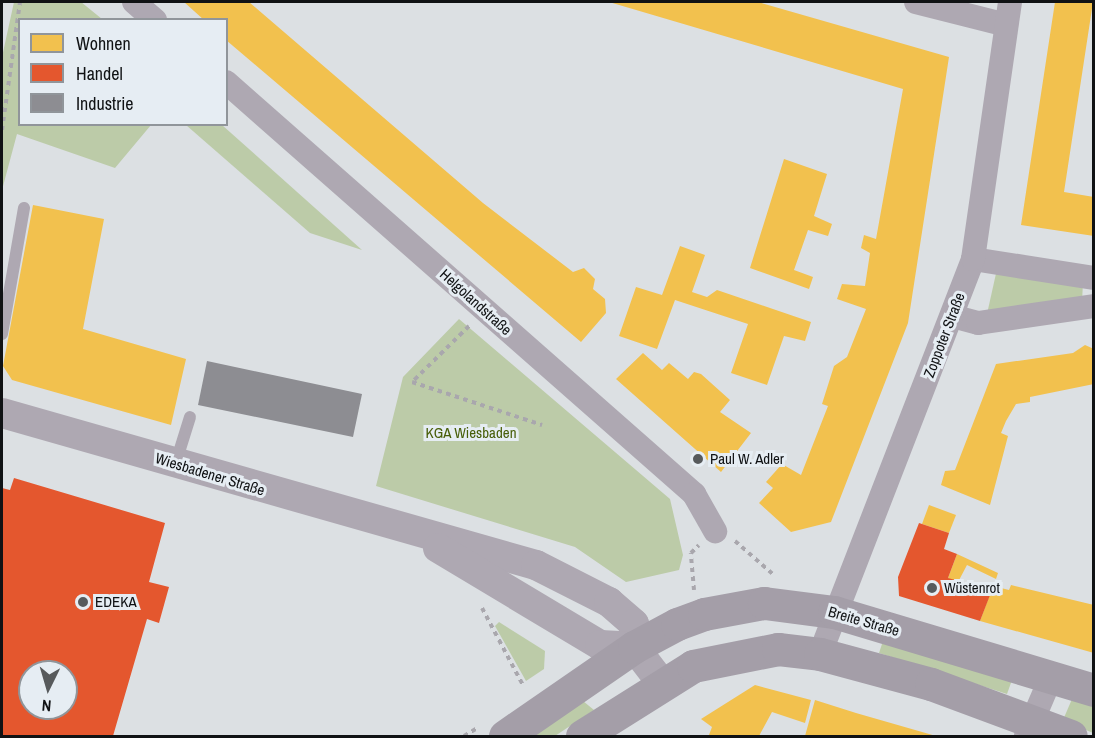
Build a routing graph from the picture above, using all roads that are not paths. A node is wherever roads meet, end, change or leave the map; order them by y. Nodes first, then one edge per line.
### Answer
1 (134, 2) edge
2 (916, 2) edge
3 (1010, 2) edge
4 (153, 18) edge
5 (1006, 25) junction
6 (228, 84) edge
7 (24, 208) dead end
8 (973, 259) junction
9 (1094, 278) edge
10 (1094, 306) edge
11 (952, 316) junction
12 (2, 334) edge
13 (2, 412) edge
14 (190, 417) dead end
15 (176, 464) junction
16 (715, 531) dead end
17 (418, 536) junction
18 (834, 612) junction
19 (634, 647) junction
20 (820, 654) junction
21 (1051, 677) junction
22 (661, 682) junction
23 (1094, 690) edge
24 (1029, 728) edge
25 (505, 736) edge
26 (582, 736) edge
27 (1071, 736) edge

1 - 4 street
2 - 5 street
3 - 5 street, Zoppoter Straße
5 - 8 street, Zoppoter Straße
6 - 16 street, Helgolandstraße
7 - 12 lane
8 - 9 street
8 - 11 street, Zoppoter Straße
10 - 11 street
11 - 18 street, Zoppoter Straße
13 - 15 street, Wiesbadener Straße
14 - 15 lane
15 - 17 street, Wiesbadener Straße
17 - 19 street, Wiesbadener Straße
17 - 19 street, Wiesbadener Straße
18 - 19 main road, Breite Straße
18 - 20 street, Zoppoter Straße
18 - 21 main road, Breite Straße
19 - 22 street, Wiesbadener Straße
19 - 25 main road, Breite Straße
20 - 22 main road
20 - 24 main road
21 - 23 main road, Breite Straße
21 - 24 street
22 - 26 main road
24 - 27 main road

